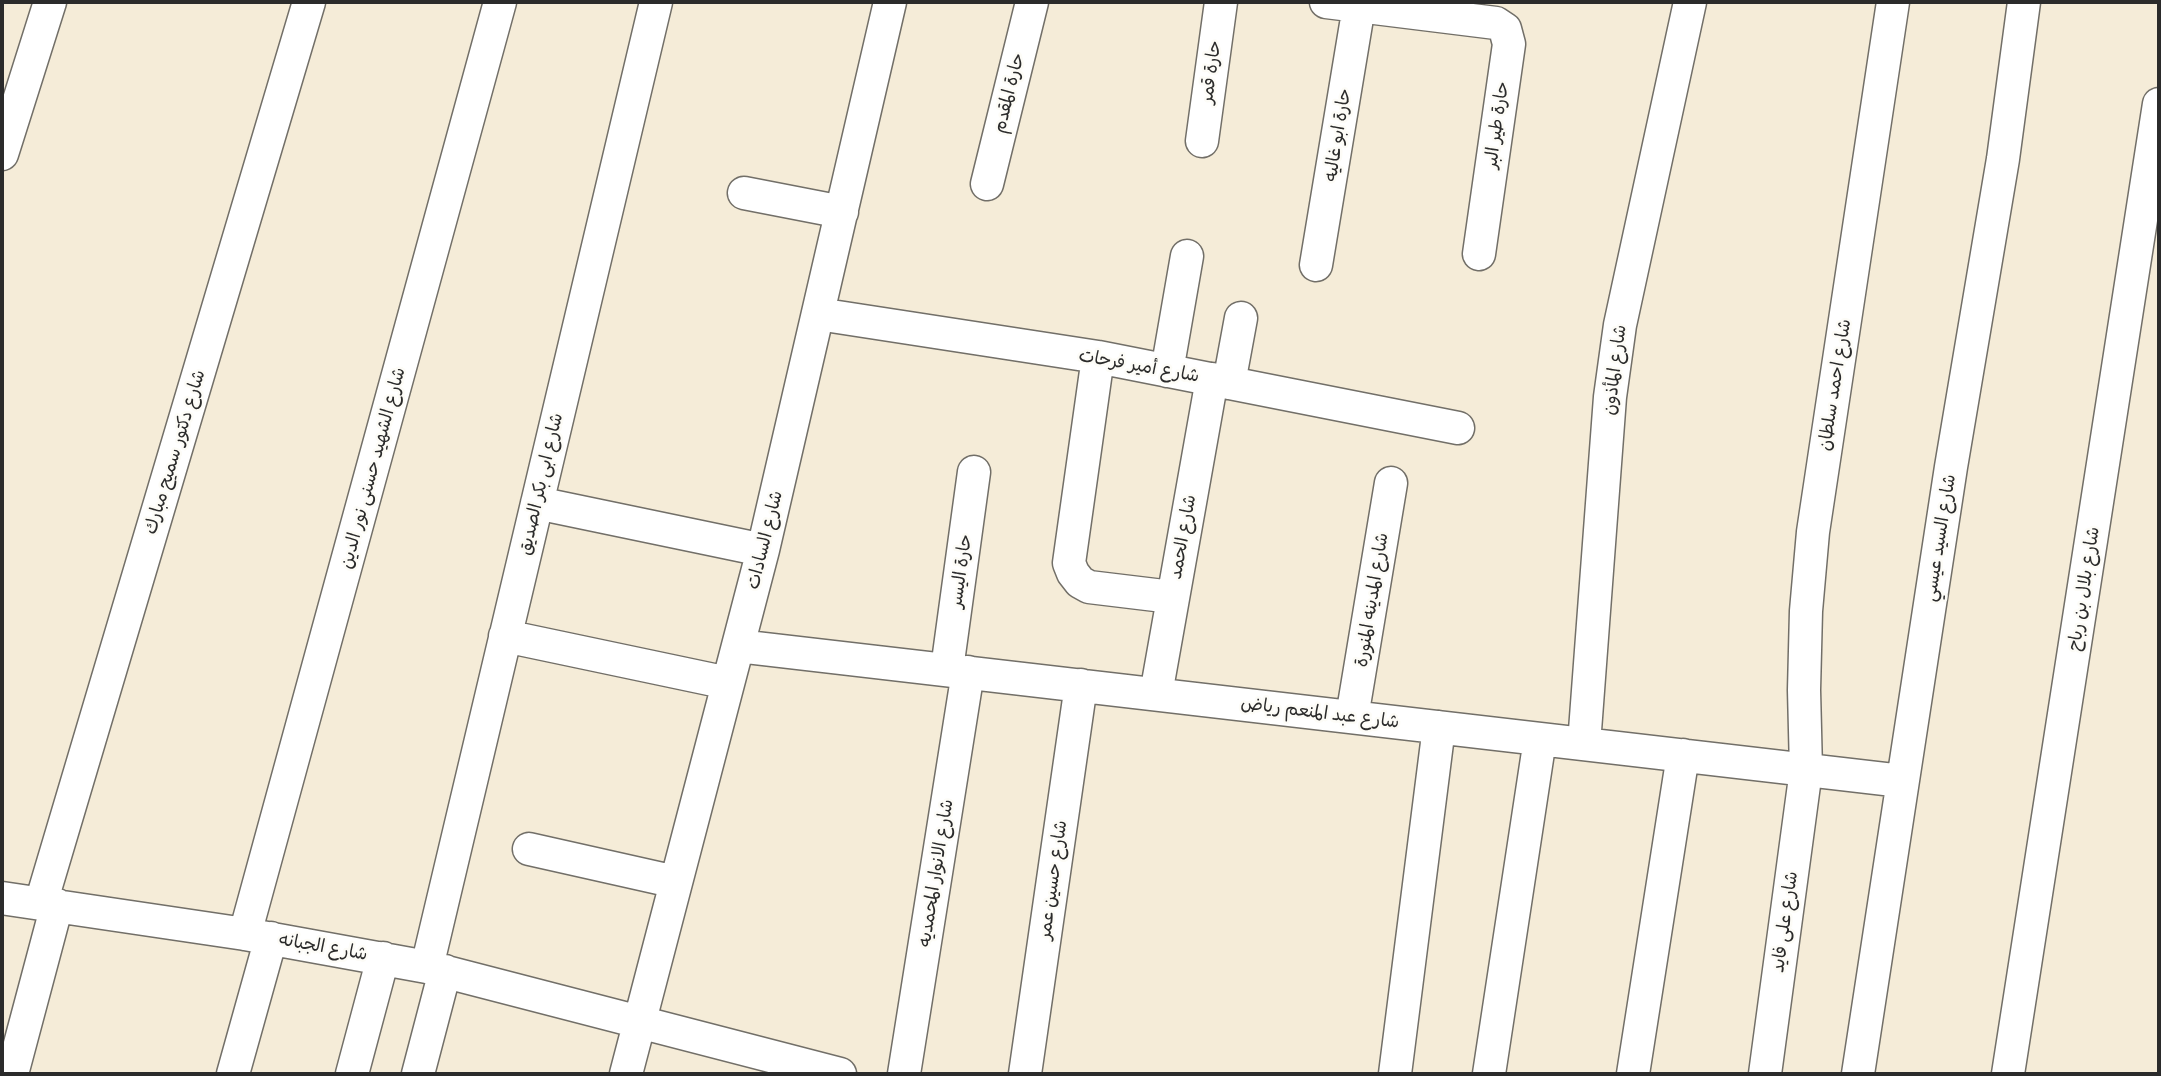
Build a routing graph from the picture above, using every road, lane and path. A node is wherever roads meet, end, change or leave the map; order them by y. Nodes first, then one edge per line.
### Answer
1 (50, 2) edge
2 (309, 2) edge
3 (500, 2) edge
4 (656, 2) edge
5 (890, 2) edge
6 (1032, 2) edge
7 (1221, 2) edge
8 (1326, 2) edge
9 (1690, 2) edge
10 (1893, 2) edge
11 (2024, 2) edge
12 (1359, 6) junction
13 (1476, 11) edge
14 (2159, 104) edge
15 (1202, 141) dead end
16 (2, 155) edge
17 (987, 184) dead end
18 (744, 193) dead end
19 (842, 212) junction
20 (1479, 254) dead end
21 (1187, 256) dead end
22 (1316, 265) dead end
23 (818, 314) junction
24 (1241, 318) dead end
25 (1098, 357) junction
26 (1167, 371) junction
27 (1220, 381) junction
28 (1458, 428) dead end
29 (974, 472) dead end
30 (1391, 483) dead end
31 (537, 503) junction
32 (763, 550) junction
33 (1172, 597) junction
34 (505, 636) junction
35 (738, 646) junction
36 (958, 671) junction
37 (728, 683) junction
38 (1081, 685) junction
39 (1156, 694) junction
40 (1352, 717) junction
41 (1439, 727) junction
42 (1540, 739) junction
43 (1584, 744) junction
44 (1683, 755) junction
45 (1806, 770) junction
46 (1902, 781) junction
47 (529, 849) dead end
48 (676, 882) junction
49 (2, 898) edge
50 (49, 904) junction
51 (258, 936) junction
52 (383, 958) junction
53 (436, 969) junction
54 (640, 1024) junction
55 (12, 1074) edge
56 (233, 1074) edge
57 (352, 1074) edge
58 (418, 1074) edge
59 (626, 1074) edge
60 (840, 1074) edge
61 (904, 1074) edge
62 (1025, 1074) edge
63 (1395, 1074) edge
64 (1489, 1074) edge
65 (1633, 1074) edge
66 (1765, 1074) edge
67 (1858, 1074) edge
68 (2008, 1074) edge

1 - 16 street
2 - 50 street, شارع دكتور سميح مبارك
3 - 51 street, شارع الشهيد حسنى نور الدين
4 - 31 street, شارع ابى بكر الصديق
5 - 19 street, شارع السادات
6 - 17 street, حارة المقدم
7 - 15 street, حارة قمر
8 - 12 street
9 - 43 street, شارع المأذون
10 - 45 street, شارع احمد سلطان
11 - 46 street, شارع السيد عيسي
12 - 13 street
12 - 22 street, حارة ابو غاليه
13 - 20 street, حارة طير البر
14 - 68 street, شارع بلال بن رباح
18 - 19 street
19 - 23 street, شارع السادات
21 - 26 street
23 - 25 street, شارع أمير فرحات
23 - 32 street, شارع السادات
24 - 27 street, شارع الحمد
25 - 26 street, شارع أمير فرحات
25 - 33 street
26 - 27 street, شارع أمير فرحات
27 - 28 street, شارع أمير فرحات
27 - 33 street, شارع الحمد
29 - 36 street, حارة اليسر
30 - 40 street, شارع المدينه المنورة
31 - 32 street
31 - 34 street, شارع ابى بكر الصديق
32 - 35 street, شارع السادات
33 - 39 street, شارع الحمد
34 - 37 street
34 - 53 street, شارع ابى بكر الصديق
35 - 36 street, شارع عبد المنعم رياض
35 - 37 street, شارع السادات
36 - 38 street, شارع عبد المنعم رياض
36 - 61 street, شارع الانوار المحمديه
37 - 48 street, شارع السادات
38 - 39 street, شارع عبد المنعم رياض
38 - 62 street, شارع حسين عمر
39 - 40 street, شارع عبد المنعم رياض
40 - 41 street, شارع عبد المنعم رياض
41 - 42 street, شارع عبد المنعم رياض
41 - 63 street
42 - 43 street, شارع عبد المنعم رياض
42 - 64 street
43 - 44 street, شارع عبد المنعم رياض
44 - 45 street, شارع عبد المنعم رياض
44 - 65 street
45 - 46 street, شارع عبد المنعم رياض
45 - 66 street, شارع على فايد
46 - 67 street, شارع السيد عيسي
47 - 48 street
48 - 54 street, شارع السادات
49 - 50 street, شارع الجبانه
50 - 51 street, شارع الجبانه
50 - 55 street, شارع دكتور سميح مبارك
51 - 52 street, شارع الجبانه
51 - 56 street, شارع الشهيد حسنى نور الدين
52 - 53 street, شارع الجبانه
52 - 57 street
53 - 54 street, شارع الجبانه
53 - 58 street, شارع ابى بكر الصديق
54 - 59 street, شارع السادات
54 - 60 street, شارع الجبانه

